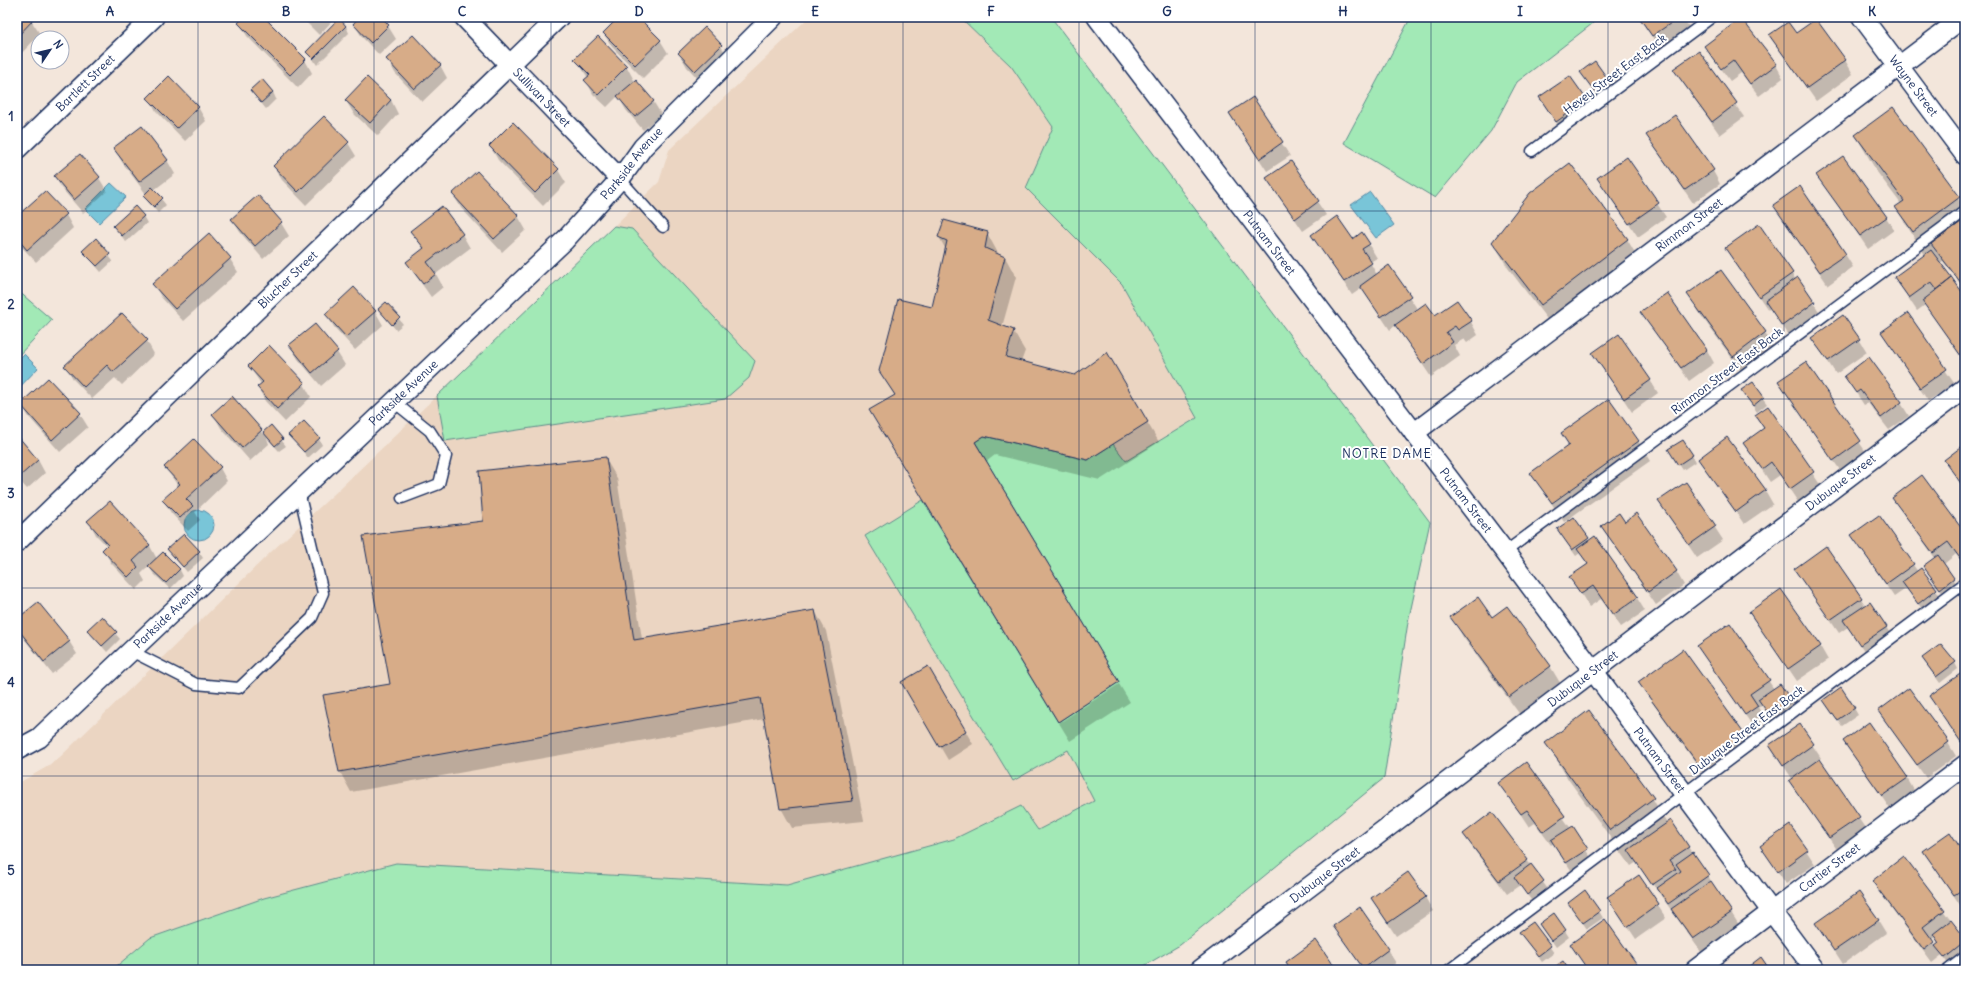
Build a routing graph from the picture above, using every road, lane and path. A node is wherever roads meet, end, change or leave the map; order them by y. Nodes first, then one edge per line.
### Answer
1 (154, 17) edge
2 (464, 17) edge
3 (559, 17) edge
4 (774, 17) edge
5 (1097, 17) edge
6 (1712, 17) edge
7 (1862, 17) edge
8 (1964, 17) edge
9 (511, 64) junction
10 (1899, 66) junction
11 (17, 149) edge
12 (1532, 151) dead end
13 (1965, 155) edge
14 (620, 179) junction
15 (1965, 211) edge
16 (663, 227) dead end
17 (1965, 388) edge
18 (394, 402) junction
19 (1414, 433) junction
20 (299, 492) junction
21 (402, 498) dead end
22 (17, 542) edge
23 (1505, 552) junction
24 (1965, 583) edge
25 (131, 651) junction
26 (1592, 672) junction
27 (17, 750) edge
28 (1965, 765) edge
29 (1684, 794) junction
30 (1771, 912) junction
31 (1965, 957) edge
32 (1200, 970) edge
33 (1449, 970) edge
34 (1695, 970) edge
35 (1815, 970) edge
36 (1948, 970) edge

1 - 11 street, Bartlett Street
2 - 9 street, Sullivan Street
3 - 9 street, Blucher Street
4 - 14 street, Parkside Avenue
5 - 19 street, Putnam Street
6 - 12 lane, Hevey Street East Back
7 - 10 street, Wayne Street
8 - 10 street, Rimmon Street
9 - 14 street, Sullivan Street
9 - 22 street, Blucher Street
10 - 13 street, Wayne Street
10 - 19 street, Rimmon Street
14 - 16 lane
14 - 18 street, Parkside Avenue
15 - 23 lane, Rimmon Street East Back
17 - 26 street, Dubuque Street
18 - 20 street, Parkside Avenue
18 - 21 lane
19 - 23 street, Putnam Street
20 - 25 street, Parkside Avenue
20 - 25 lane
23 - 26 street, Putnam Street
24 - 29 lane, Dubuque Street East Back
25 - 27 street, Parkside Avenue
26 - 29 street, Putnam Street
26 - 32 street, Dubuque Street
28 - 30 street, Cartier Street
29 - 30 street, Putnam Street
29 - 33 lane, Dubuque Street East Back
30 - 34 street, Cartier Street
30 - 35 street, Putnam Street
31 - 36 lane

